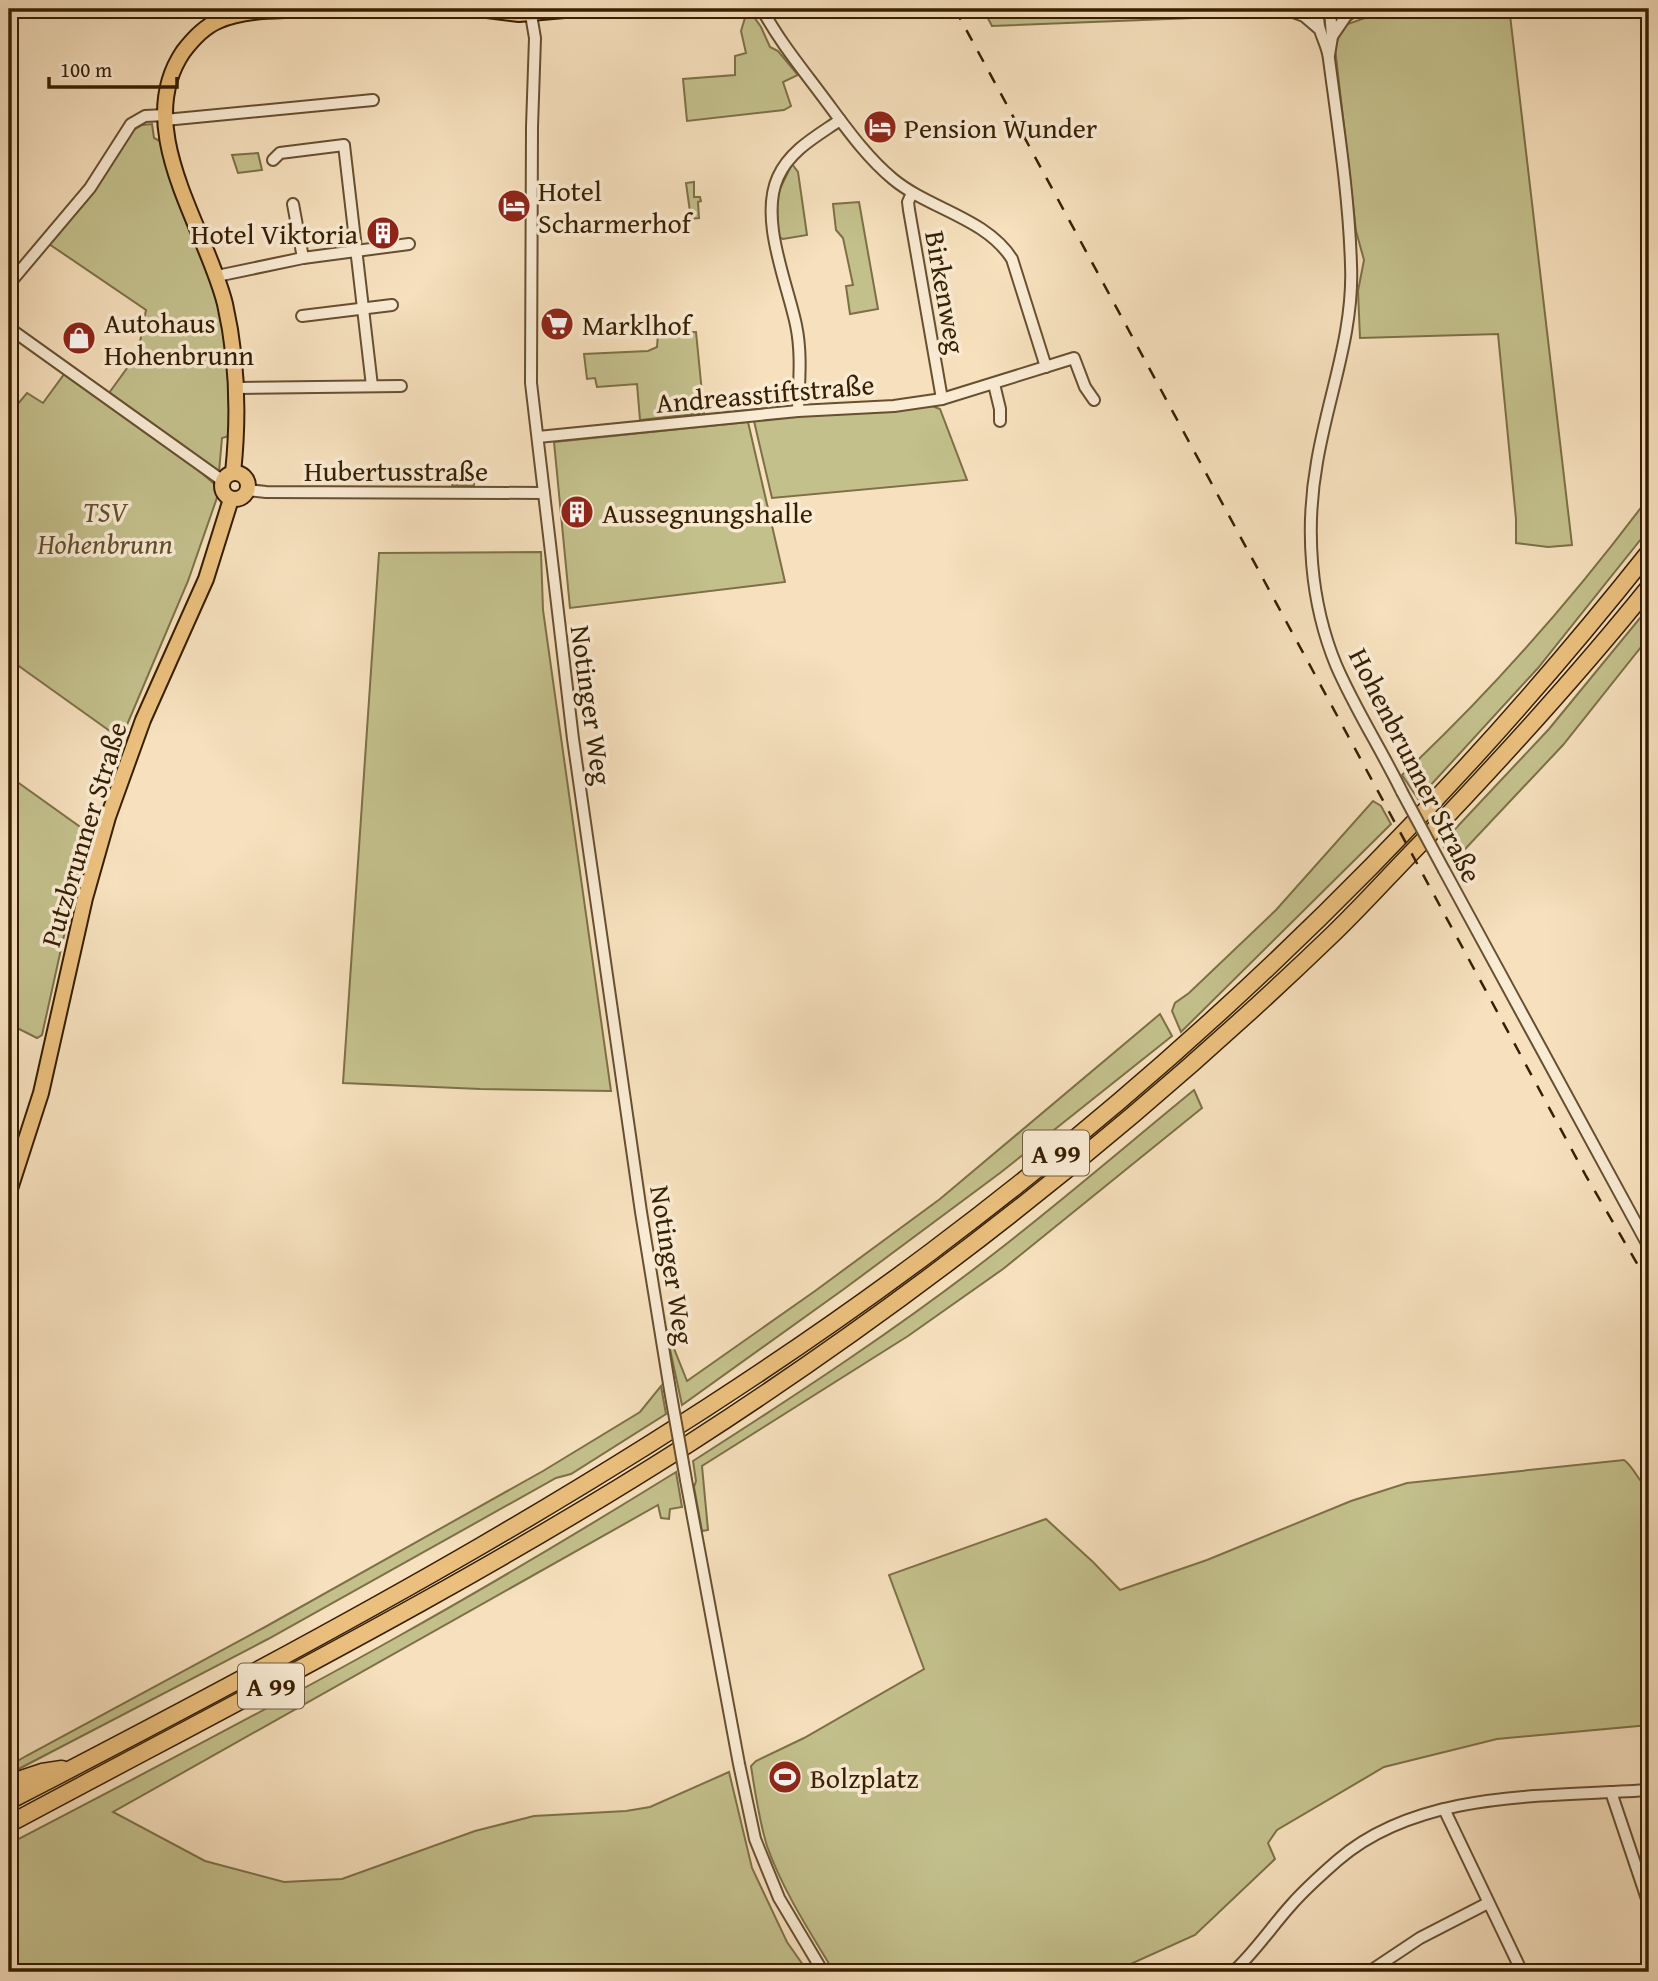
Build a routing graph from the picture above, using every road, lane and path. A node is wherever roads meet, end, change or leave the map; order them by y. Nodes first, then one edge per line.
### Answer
1 (204, 9) edge
2 (366, 9) edge
3 (479, 9) edge
4 (576, 9) edge
5 (762, 9) edge
6 (1285, 9) edge
7 (1318, 9) edge
8 (1330, 9) edge
9 (1356, 9) edge
10 (531, 11) edge
11 (216, 22) junction
12 (1318, 28) junction
13 (1332, 37) junction
14 (1329, 55) junction
15 (373, 100) dead end
16 (165, 118) junction
17 (840, 120) junction
18 (274, 160) dead end
19 (912, 193) junction
20 (293, 204) dead end
21 (409, 244) dead end
22 (358, 250) junction
23 (303, 258) junction
24 (218, 276) junction
25 (9, 284) edge
26 (392, 305) dead end
27 (364, 308) junction
28 (302, 316) dead end
29 (9, 328) edge
30 (1046, 367) junction
31 (994, 384) junction
32 (372, 386) junction
33 (401, 386) dead end
34 (237, 388) junction
35 (942, 399) junction
36 (1094, 400) dead end
37 (798, 411) junction
38 (1000, 421) dead end
39 (538, 437) junction
40 (228, 477) junction
41 (248, 490) junction
42 (544, 493) junction
43 (230, 499) junction
44 (1649, 552) edge
45 (1649, 587) edge
46 (9, 1192) edge
47 (1649, 1247) edge
48 (75, 1767) junction
49 (9, 1783) edge
50 (1649, 1790) edge
51 (1611, 1793) junction
52 (9, 1801) edge
53 (1444, 1809) junction
54 (9, 1824) edge
55 (1488, 1903) junction
56 (1649, 1905) edge
57 (823, 1972) edge
58 (1233, 1972) edge
59 (1369, 1972) edge
60 (1522, 1972) edge

1 - 11 street
2 - 11 main road
3 - 10 main road
4 - 10 main road
5 - 17 street
6 - 12 street
7 - 12 street, Hohenbrunner Straße
8 - 13 street, Hohenbrunner Straße
9 - 13 street
10 - 39 street, Notinger Weg
11 - 16 main road
12 - 14 street, Hohenbrunner Straße
13 - 14 street, Hohenbrunner Straße
14 - 47 street, Hohenbrunner Straße, bridge
15 - 16 street
16 - 24 main road
16 - 25 street
17 - 19 street
17 - 37 street
18 - 22 street
19 - 30 street
19 - 35 street, Birkenweg
20 - 23 street
21 - 22 street
22 - 23 street
22 - 27 street
23 - 24 street
24 - 34 main road
26 - 27 street
27 - 28 street
27 - 32 street
29 - 40 street
30 - 31 street, Andreasstiftstraße
30 - 36 street, Andreasstiftstraße
31 - 35 street, Andreasstiftstraße
31 - 38 street
32 - 33 street
32 - 34 street
34 - 40 main road
35 - 37 street, Andreasstiftstraße
37 - 39 street, Andreasstiftstraße
39 - 42 street, Notinger Weg
40 - 41 main road
40 - 43 main road
41 - 42 street, Hubertusstraße
41 - 43 main road
42 - 57 street, Notinger Weg, bridge
43 - 46 main road, Putzbrunner Straße
44 - 48 highway, A 99
45 - 54 highway, A 99
48 - 49 highway
48 - 52 highway, A 99
50 - 51 street
51 - 53 street
51 - 56 street
53 - 55 street
53 - 58 street
55 - 59 street
55 - 60 street

